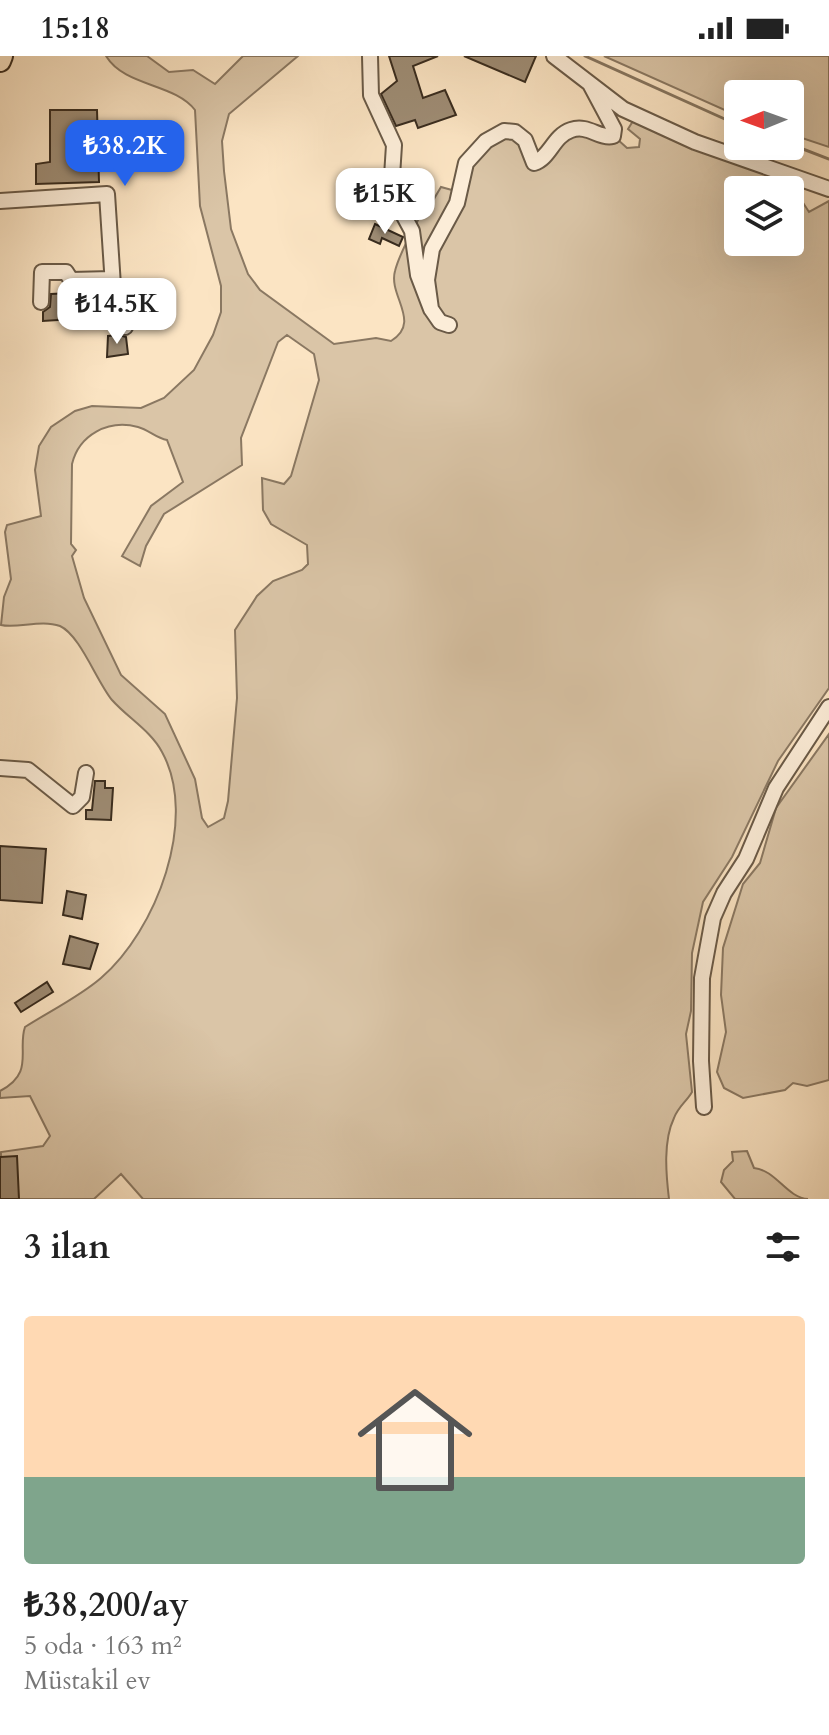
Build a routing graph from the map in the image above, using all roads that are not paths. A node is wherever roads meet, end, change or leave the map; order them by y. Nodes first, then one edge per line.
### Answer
1 (370, 56) edge
2 (554, 56) edge
3 (590, 84) junction
4 (829, 189) edge
5 (0, 201) edge
6 (112, 279) junction
7 (41, 302) dead end
8 (431, 309) junction
9 (449, 325) dead end
10 (125, 327) dead end
11 (829, 707) edge
12 (0, 768) edge
13 (86, 773) dead end
14 (704, 1107) dead end

1 - 8 street
2 - 3 street
3 - 4 street
3 - 8 street
5 - 6 street
6 - 7 street
6 - 10 street
8 - 9 street
11 - 14 street
12 - 13 street

